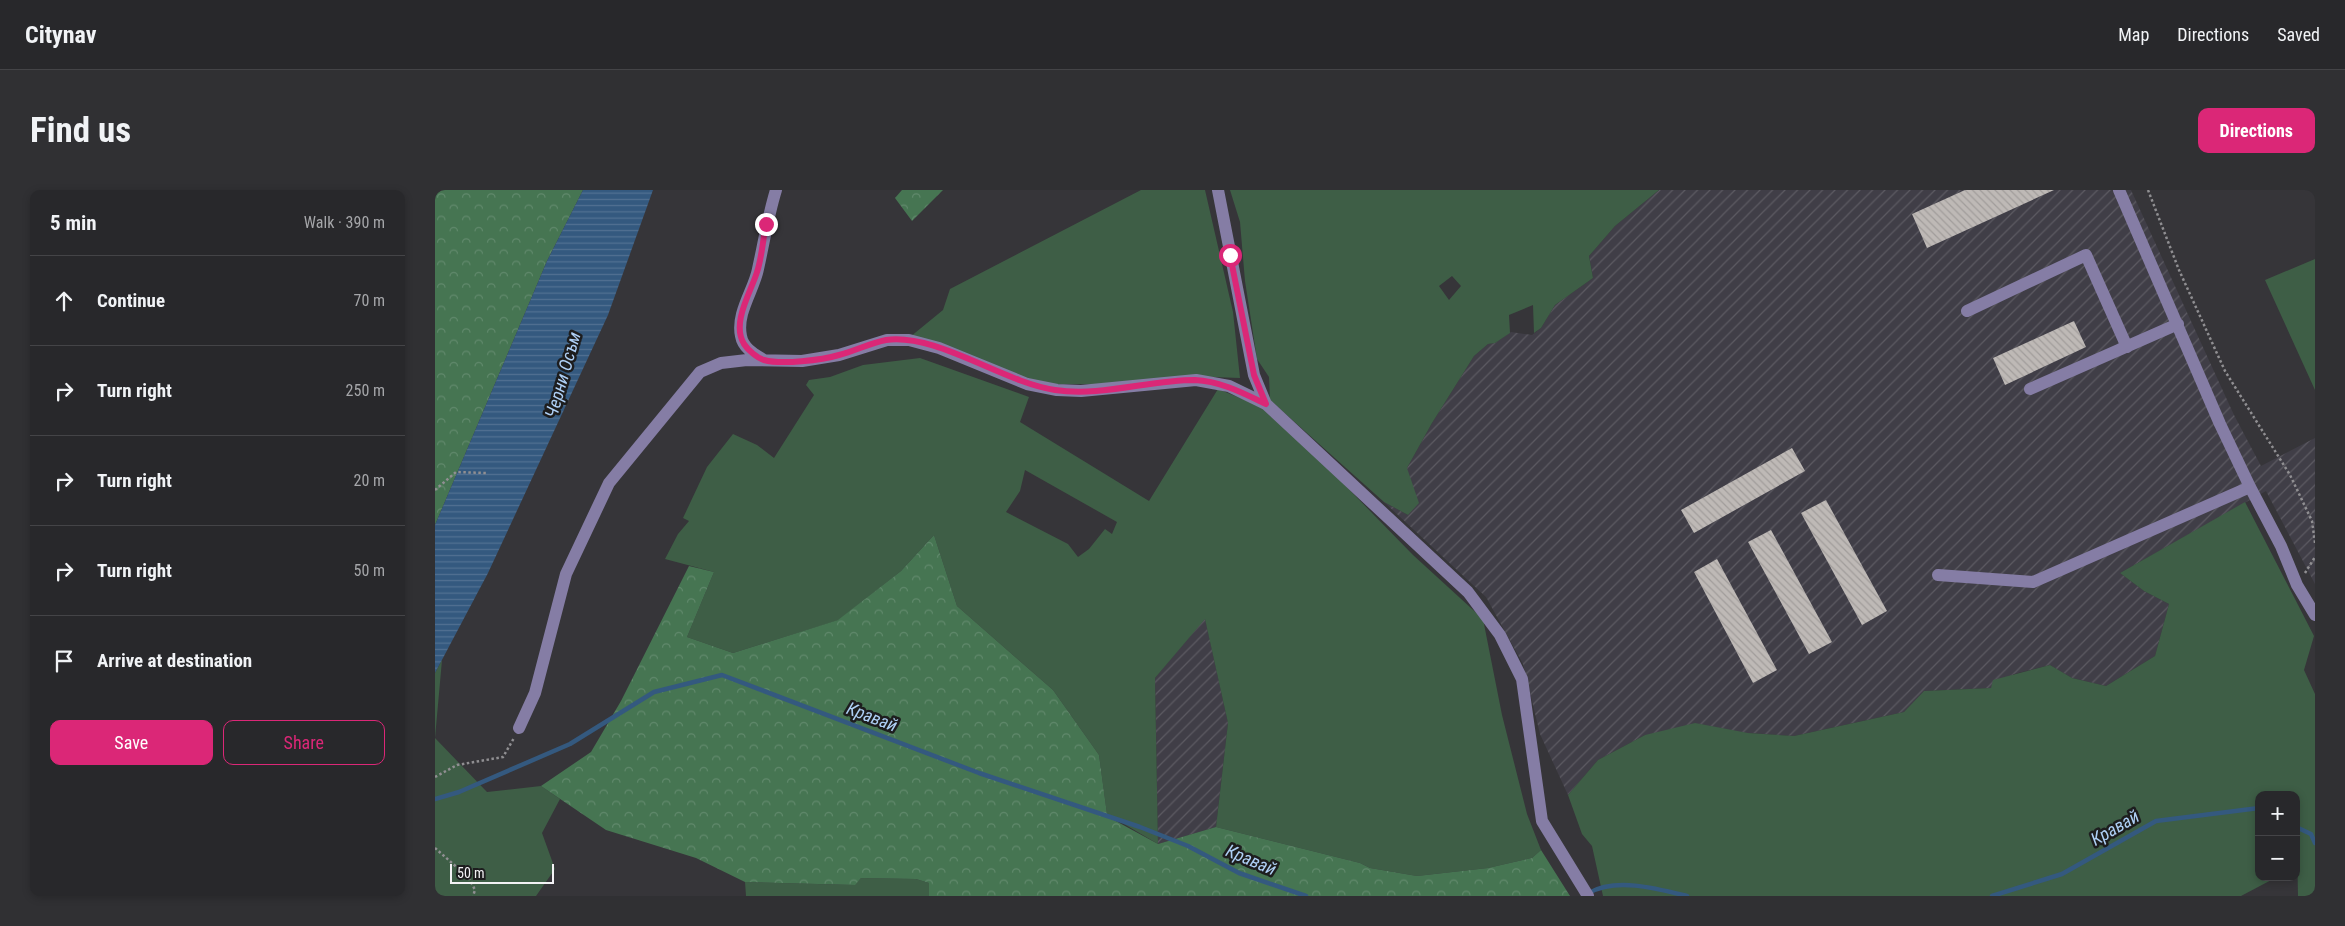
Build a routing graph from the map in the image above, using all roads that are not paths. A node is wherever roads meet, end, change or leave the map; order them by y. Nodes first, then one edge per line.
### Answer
1 (776, 190) edge
2 (1218, 190) edge
3 (2119, 190) edge
4 (1967, 311) dead end
5 (2178, 324) junction
6 (2127, 347) junction
7 (764, 360) junction
8 (2030, 389) dead end
9 (1266, 404) junction
10 (2250, 487) junction
11 (1938, 575) dead end
12 (2315, 616) edge
13 (519, 728) road end
14 (1588, 896) edge

1 - 7 street
2 - 9 street
3 - 5 street
4 - 6 street
5 - 6 street
5 - 10 street
6 - 8 street
7 - 9 street
7 - 13 street
9 - 14 street
10 - 11 street
10 - 12 street

